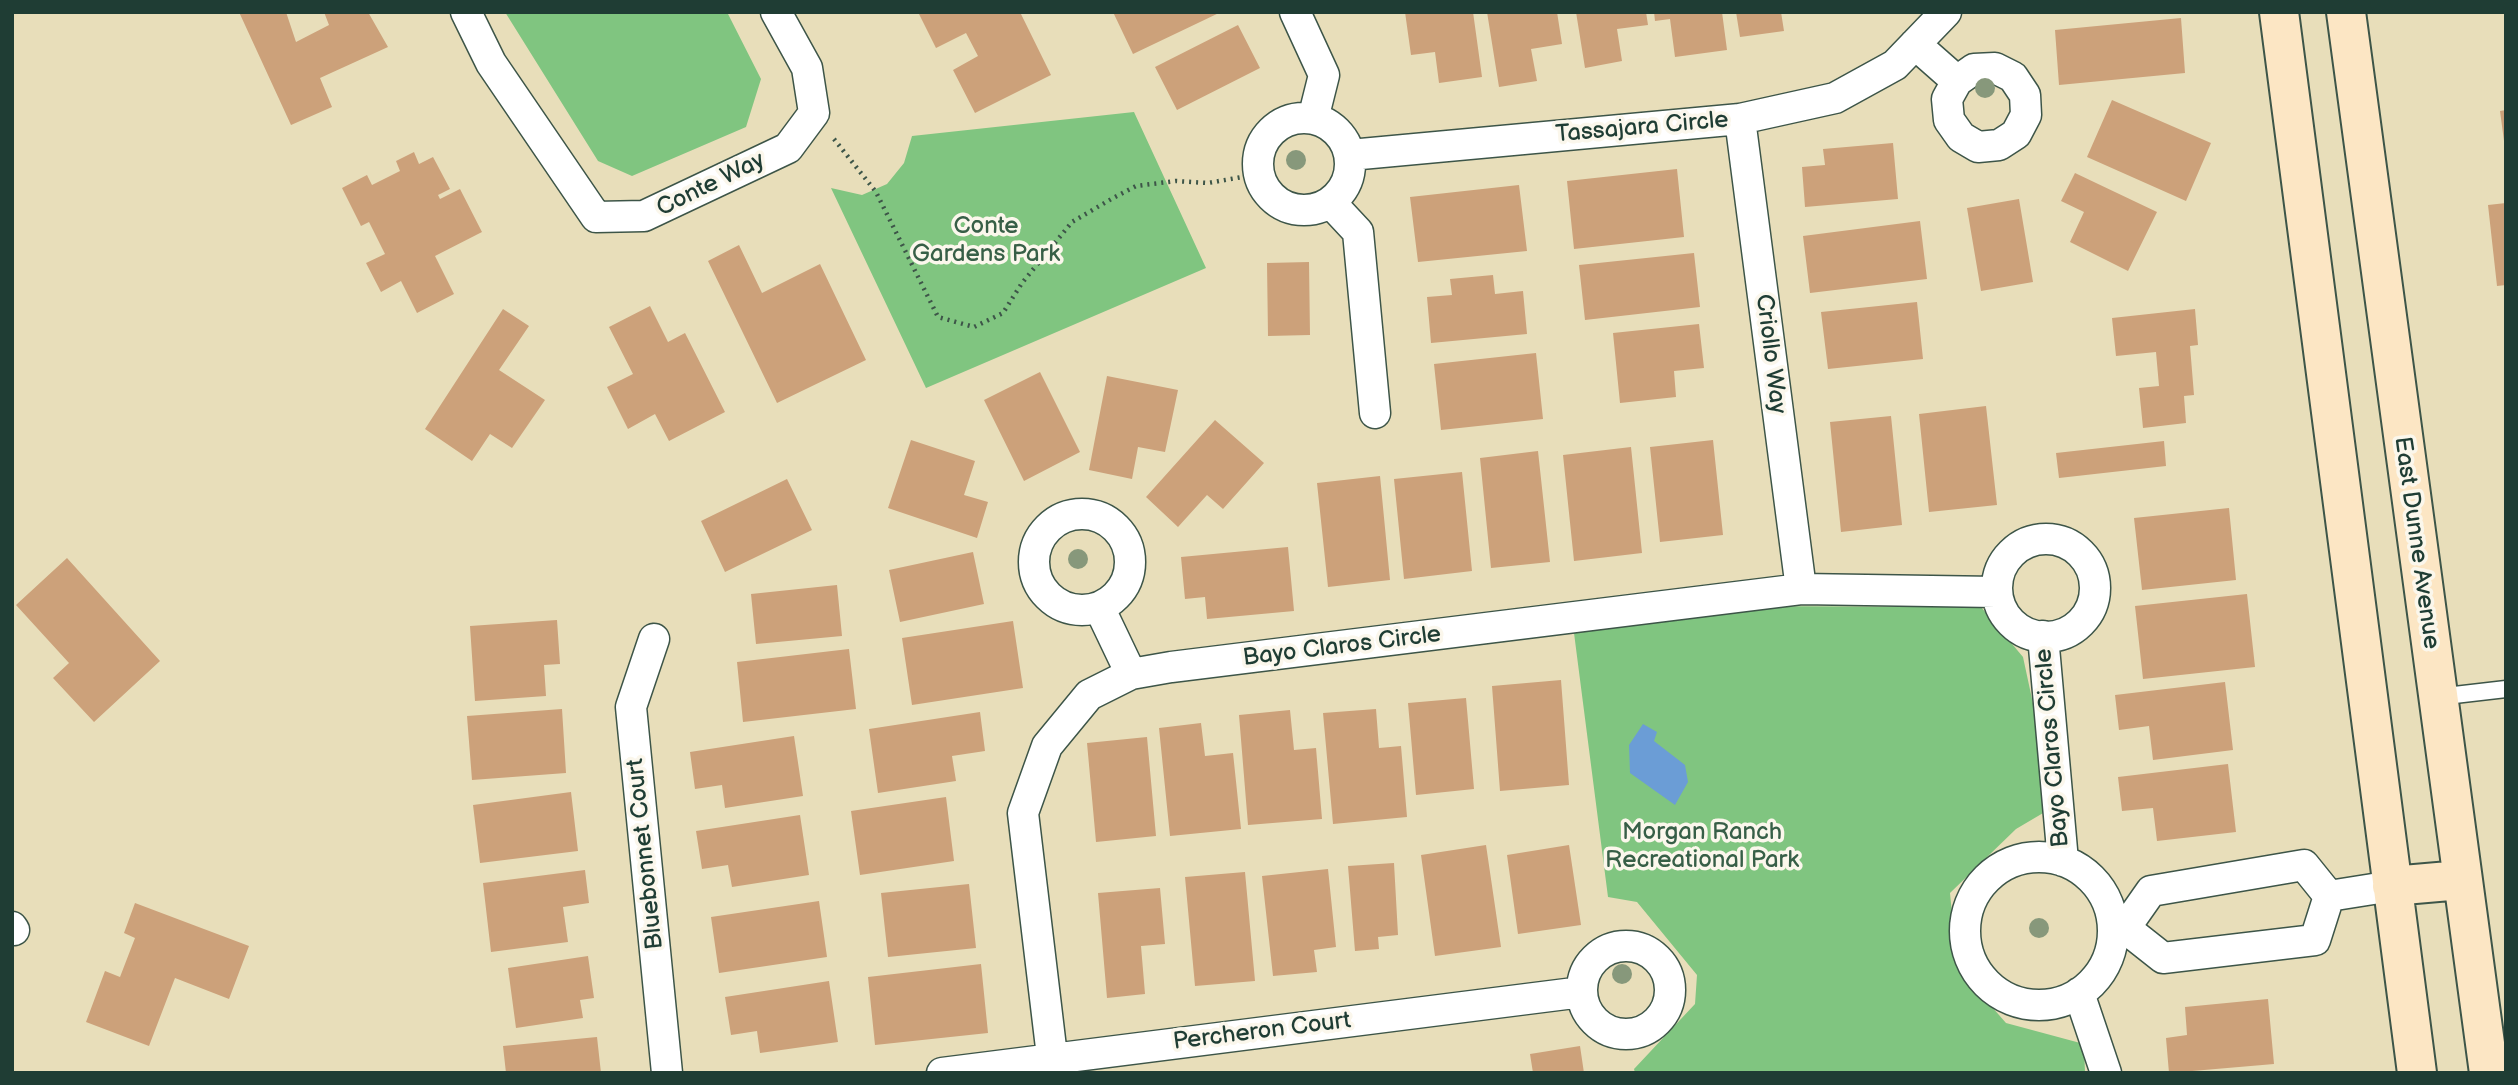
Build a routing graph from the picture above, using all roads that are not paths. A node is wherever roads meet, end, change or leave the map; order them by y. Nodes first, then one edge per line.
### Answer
1 (466, 12) edge
2 (776, 12) edge
3 (1295, 12) edge
4 (1946, 12) edge
5 (2280, 12) edge
6 (2346, 12) edge
7 (1915, 44) junction
8 (1957, 81) dead end
9 (1313, 119) junction
10 (1740, 119) junction
11 (1350, 155) junction
12 (1330, 202) junction
13 (1375, 413) dead end
14 (1801, 589) junction
15 (1996, 592) junction
16 (1099, 607) dead end
17 (2043, 636) junction
18 (654, 639) dead end
19 (1131, 674) junction
20 (2506, 689) edge
21 (2437, 697) junction
22 (2063, 860) junction
23 (2461, 880) junction
24 (2392, 886) junction
25 (2329, 896) junction
26 (2119, 928) junction
27 (1582, 992) dead end
28 (2079, 993) junction
29 (1053, 1065) edge
30 (667, 1073) edge
31 (942, 1073) edge
32 (2106, 1073) edge
33 (2417, 1073) edge
34 (2489, 1073) edge

1 - 2 street, Conte Way
3 - 9 street
4 - 7 street, Tassajara Circle
5 - 24 main road
6 - 21 main road, East Dunne Avenue
7 - 8 street
7 - 10 street, Tassajara Circle
9 - 11 street
9 - 12 street
10 - 11 street, Tassajara Circle
10 - 14 street, Criollo Way
11 - 12 street
12 - 13 street
14 - 15 street, Bayo Claros Circle
14 - 19 street, Bayo Claros Circle
15 - 17 street, Bayo Claros Circle
15 - 17 street, Bayo Claros Circle
16 - 19 street
17 - 22 street, Bayo Claros Circle
18 - 30 street, Bluebonnet Court
19 - 29 street, Bayo Claros Circle
20 - 21 lane
21 - 23 main road, East Dunne Avenue
22 - 26 street
22 - 28 street
23 - 24 main road
23 - 34 main road, East Dunne Avenue
24 - 25 street
24 - 33 main road
25 - 26 street
25 - 26 street
26 - 28 street
27 - 29 street, Percheron Court
28 - 32 street
29 - 31 street, Percheron Court

